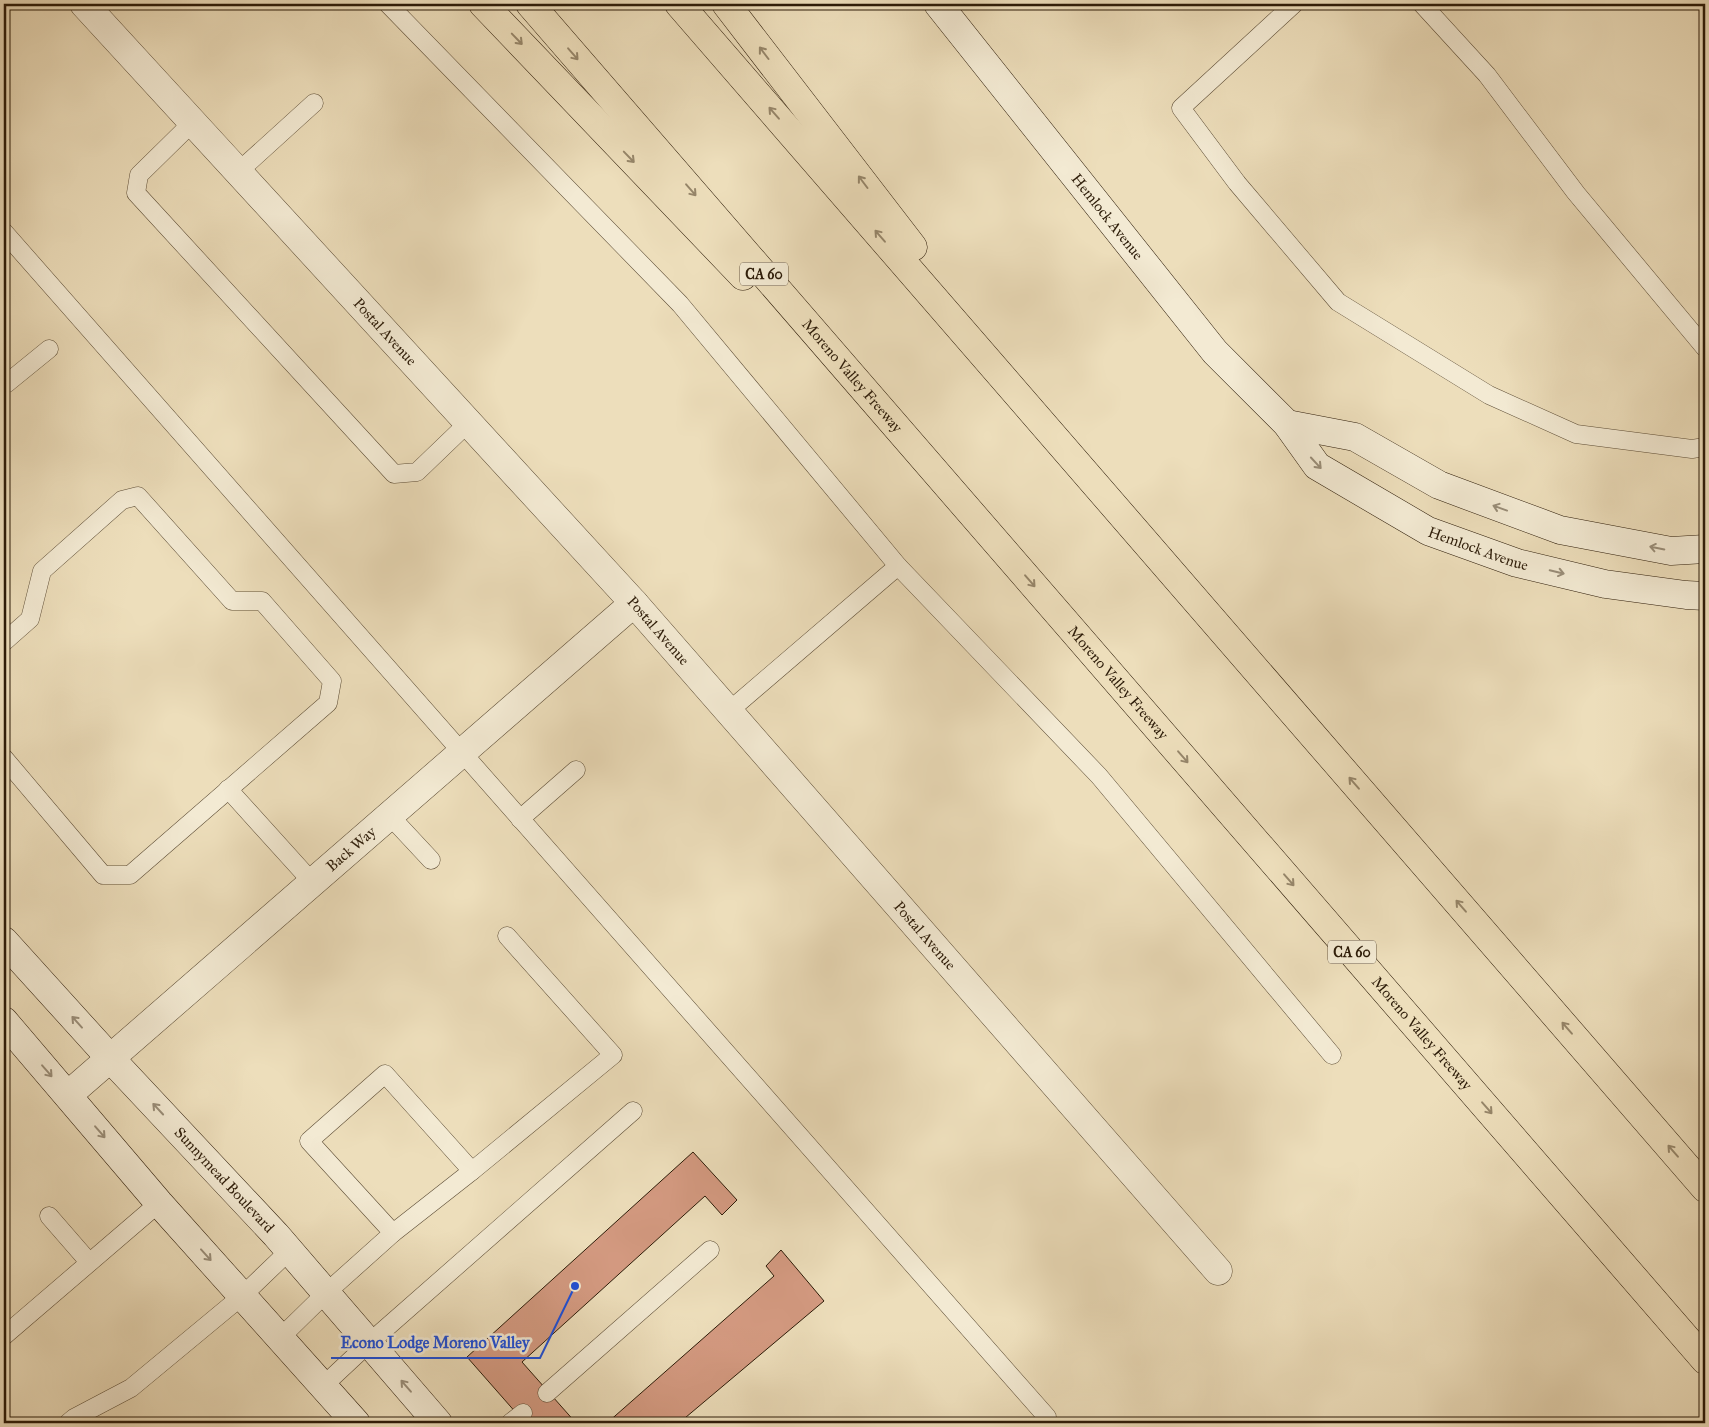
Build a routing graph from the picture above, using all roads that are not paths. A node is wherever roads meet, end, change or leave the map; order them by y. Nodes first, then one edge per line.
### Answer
1 (84, 4) edge
2 (388, 4) edge
3 (483, 4) edge
4 (530, 4) edge
5 (679, 4) edge
6 (726, 4) edge
7 (938, 4) edge
8 (1294, 4) edge
9 (1422, 4) edge
10 (314, 103) dead end
11 (193, 122) junction
12 (238, 172) junction
13 (4, 232) edge
14 (1705, 348) edge
15 (49, 349) dead end
16 (4, 384) edge
17 (468, 422) junction
18 (1288, 424) junction
19 (1705, 447) edge
20 (1084, 471) junction
21 (998, 544) junction
22 (1705, 549) edge
23 (898, 566) junction
24 (1705, 596) edge
25 (634, 603) junction
26 (4, 642) edge
27 (729, 711) junction
28 (462, 753) junction
29 (4, 758) edge
30 (576, 770) dead end
31 (228, 789) junction
32 (390, 816) junction
33 (520, 819) junction
34 (431, 860) dead end
35 (313, 883) junction
36 (507, 936) dead end
37 (4, 941) edge
38 (4, 1022) edge
39 (1332, 1056) dead end
40 (110, 1058) junction
41 (68, 1095) junction
42 (633, 1111) dead end
43 (472, 1171) junction
44 (1705, 1188) edge
45 (159, 1203) junction
46 (49, 1216) dead end
47 (393, 1233) junction
48 (710, 1250) dead end
49 (289, 1251) junction
50 (89, 1262) junction
51 (1218, 1271) dead end
52 (326, 1293) junction
53 (242, 1296) junction
54 (4, 1336) edge
55 (280, 1338) junction
56 (369, 1342) junction
57 (1705, 1360) edge
58 (323, 1386) junction
59 (547, 1392) dead end
60 (1047, 1417) dead end
61 (68, 1423) edge
62 (356, 1423) edge
63 (438, 1423) edge

1 - 11 street, Postal Avenue
2 - 23 lane
3 -> 21 highway
4 -> 21 highway, Moreno Valley Freeway / CA 60
20 -> 5 highway
20 -> 6 highway
7 - 18 street, Hemlock Avenue
8 - 19 lane
9 - 14 lane
10 - 12 lane
11 - 12 street, Postal Avenue
11 - 17 lane
12 - 17 street, Postal Avenue
13 - 28 lane
15 - 16 lane
17 - 25 street, Postal Avenue
22 -> 18 street
18 -> 24 street, Hemlock Avenue
44 -> 20 highway
21 -> 57 highway, Moreno Valley Freeway / CA 60
23 - 27 lane
23 - 39 lane
25 - 27 street, Postal Avenue
25 - 28 street, Back Way
26 - 31 lane
27 - 51 street, Postal Avenue
28 - 32 street, Back Way
28 - 33 lane
29 - 31 lane
30 - 33 lane
31 - 35 lane
32 - 34 lane
32 - 35 street, Back Way
33 - 60 lane
35 - 40 street, Back Way
36 - 43 lane
40 -> 37 street, Sunnymead Boulevard
38 -> 41 street
40 - 41 street, Back Way
49 -> 40 street, Sunnymead Boulevard
41 -> 45 street
42 - 56 lane
43 - 47 lane
43 - 47 lane
45 - 50 lane
45 -> 53 street
46 - 50 lane
47 - 52 lane
48 - 59 lane
49 - 52 street, Sunnymead Boulevard
49 - 53 lane
50 - 54 lane
52 - 55 lane
52 - 56 street, Sunnymead Boulevard
53 - 55 street
53 - 61 lane
55 - 58 street
56 - 58 lane
63 -> 56 street, Sunnymead Boulevard
58 - 62 street

